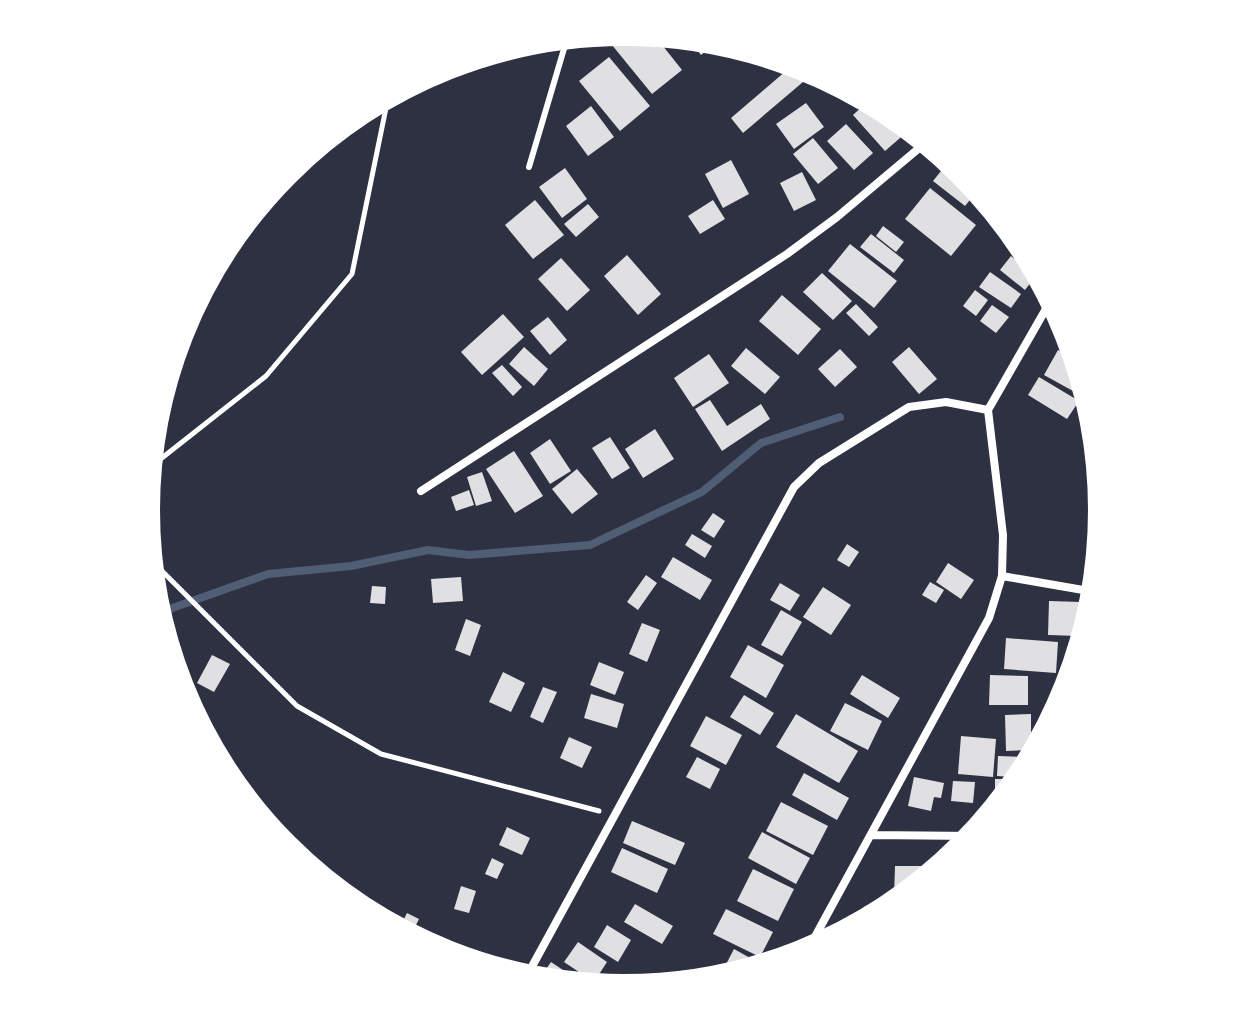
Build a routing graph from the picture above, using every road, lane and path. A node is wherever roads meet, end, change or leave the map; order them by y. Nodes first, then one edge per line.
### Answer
1 (564, 48) edge
2 (386, 109) edge
3 (918, 149) edge
4 (529, 167) dead end
5 (1045, 310) edge
6 (988, 410) junction
7 (161, 459) edge
8 (421, 491) dead end
9 (162, 571) edge
10 (1002, 576) junction
11 (1084, 590) edge
12 (615, 815) junction
13 (871, 835) junction
14 (958, 836) edge
15 (816, 936) edge
16 (531, 968) edge

1 - 4 lane
2 - 7 path
3 - 8 street
5 - 6 street
6 - 10 street
6 - 12 street
9 - 12 path
10 - 11 street
10 - 13 street
12 - 16 street
13 - 14 street
13 - 15 street

